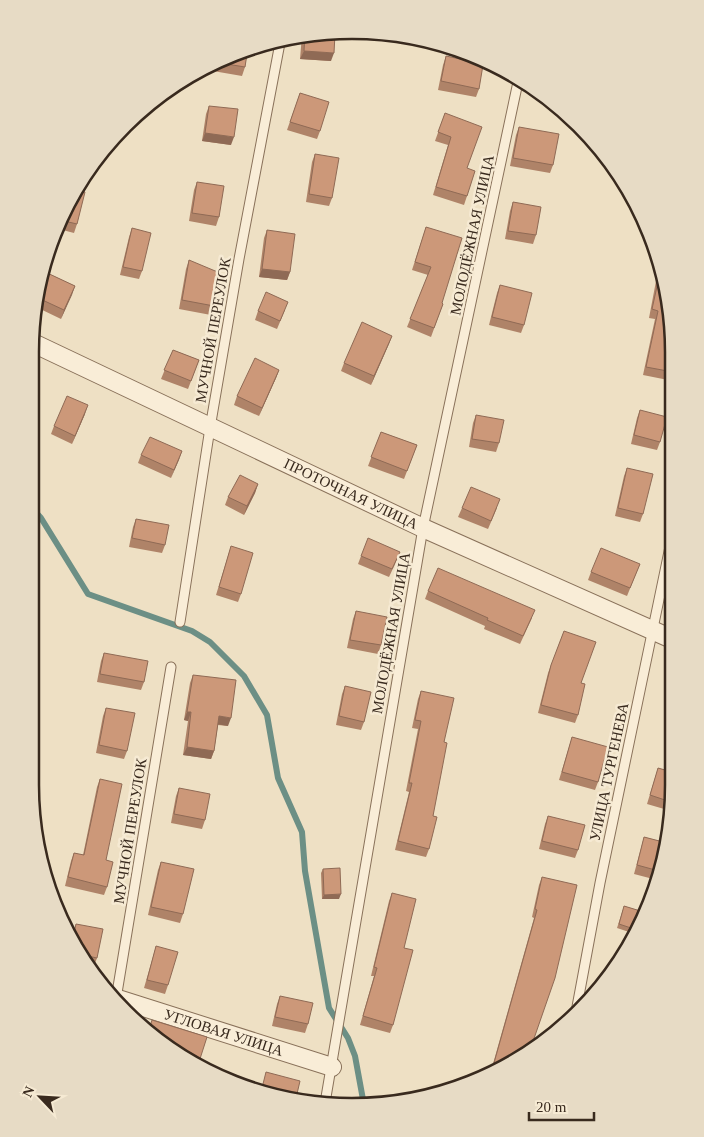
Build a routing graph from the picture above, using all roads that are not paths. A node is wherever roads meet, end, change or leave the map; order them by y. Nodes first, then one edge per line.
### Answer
1 (279, 47) edge
2 (517, 86) edge
3 (39, 346) edge
4 (210, 428) junction
5 (423, 528) junction
6 (665, 570) edge
7 (180, 622) dead end
8 (652, 631) junction
9 (665, 636) edge
10 (171, 667) dead end
11 (117, 993) edge
12 (124, 1001) edge
13 (578, 1003) edge
14 (332, 1067) junction
15 (326, 1097) edge

1 - 4 lane, МУЧНОЙ ПЕРЕУЛОК
2 - 5 lane, МОЛОДЁЖНАЯ УЛИЦА
3 - 4 street, ПРОТОЧНАЯ УЛИЦА
4 - 5 street, ПРОТОЧНАЯ УЛИЦА
4 - 7 lane, МУЧНОЙ ПЕРЕУЛОК
5 - 8 street, ПРОТОЧНАЯ УЛИЦА
5 - 14 lane, МОЛОДЁЖНАЯ УЛИЦА
6 - 8 lane, УЛИЦА ТУРГЕНЕВА
8 - 9 street, ПРОТОЧНАЯ УЛИЦА
8 - 13 lane, УЛИЦА ТУРГЕНЕВА
10 - 11 lane, МУЧНОЙ ПЕРЕУЛОК
12 - 14 street, УГЛОВАЯ УЛИЦА
14 - 15 lane, МОЛОДЁЖНАЯ УЛИЦА

